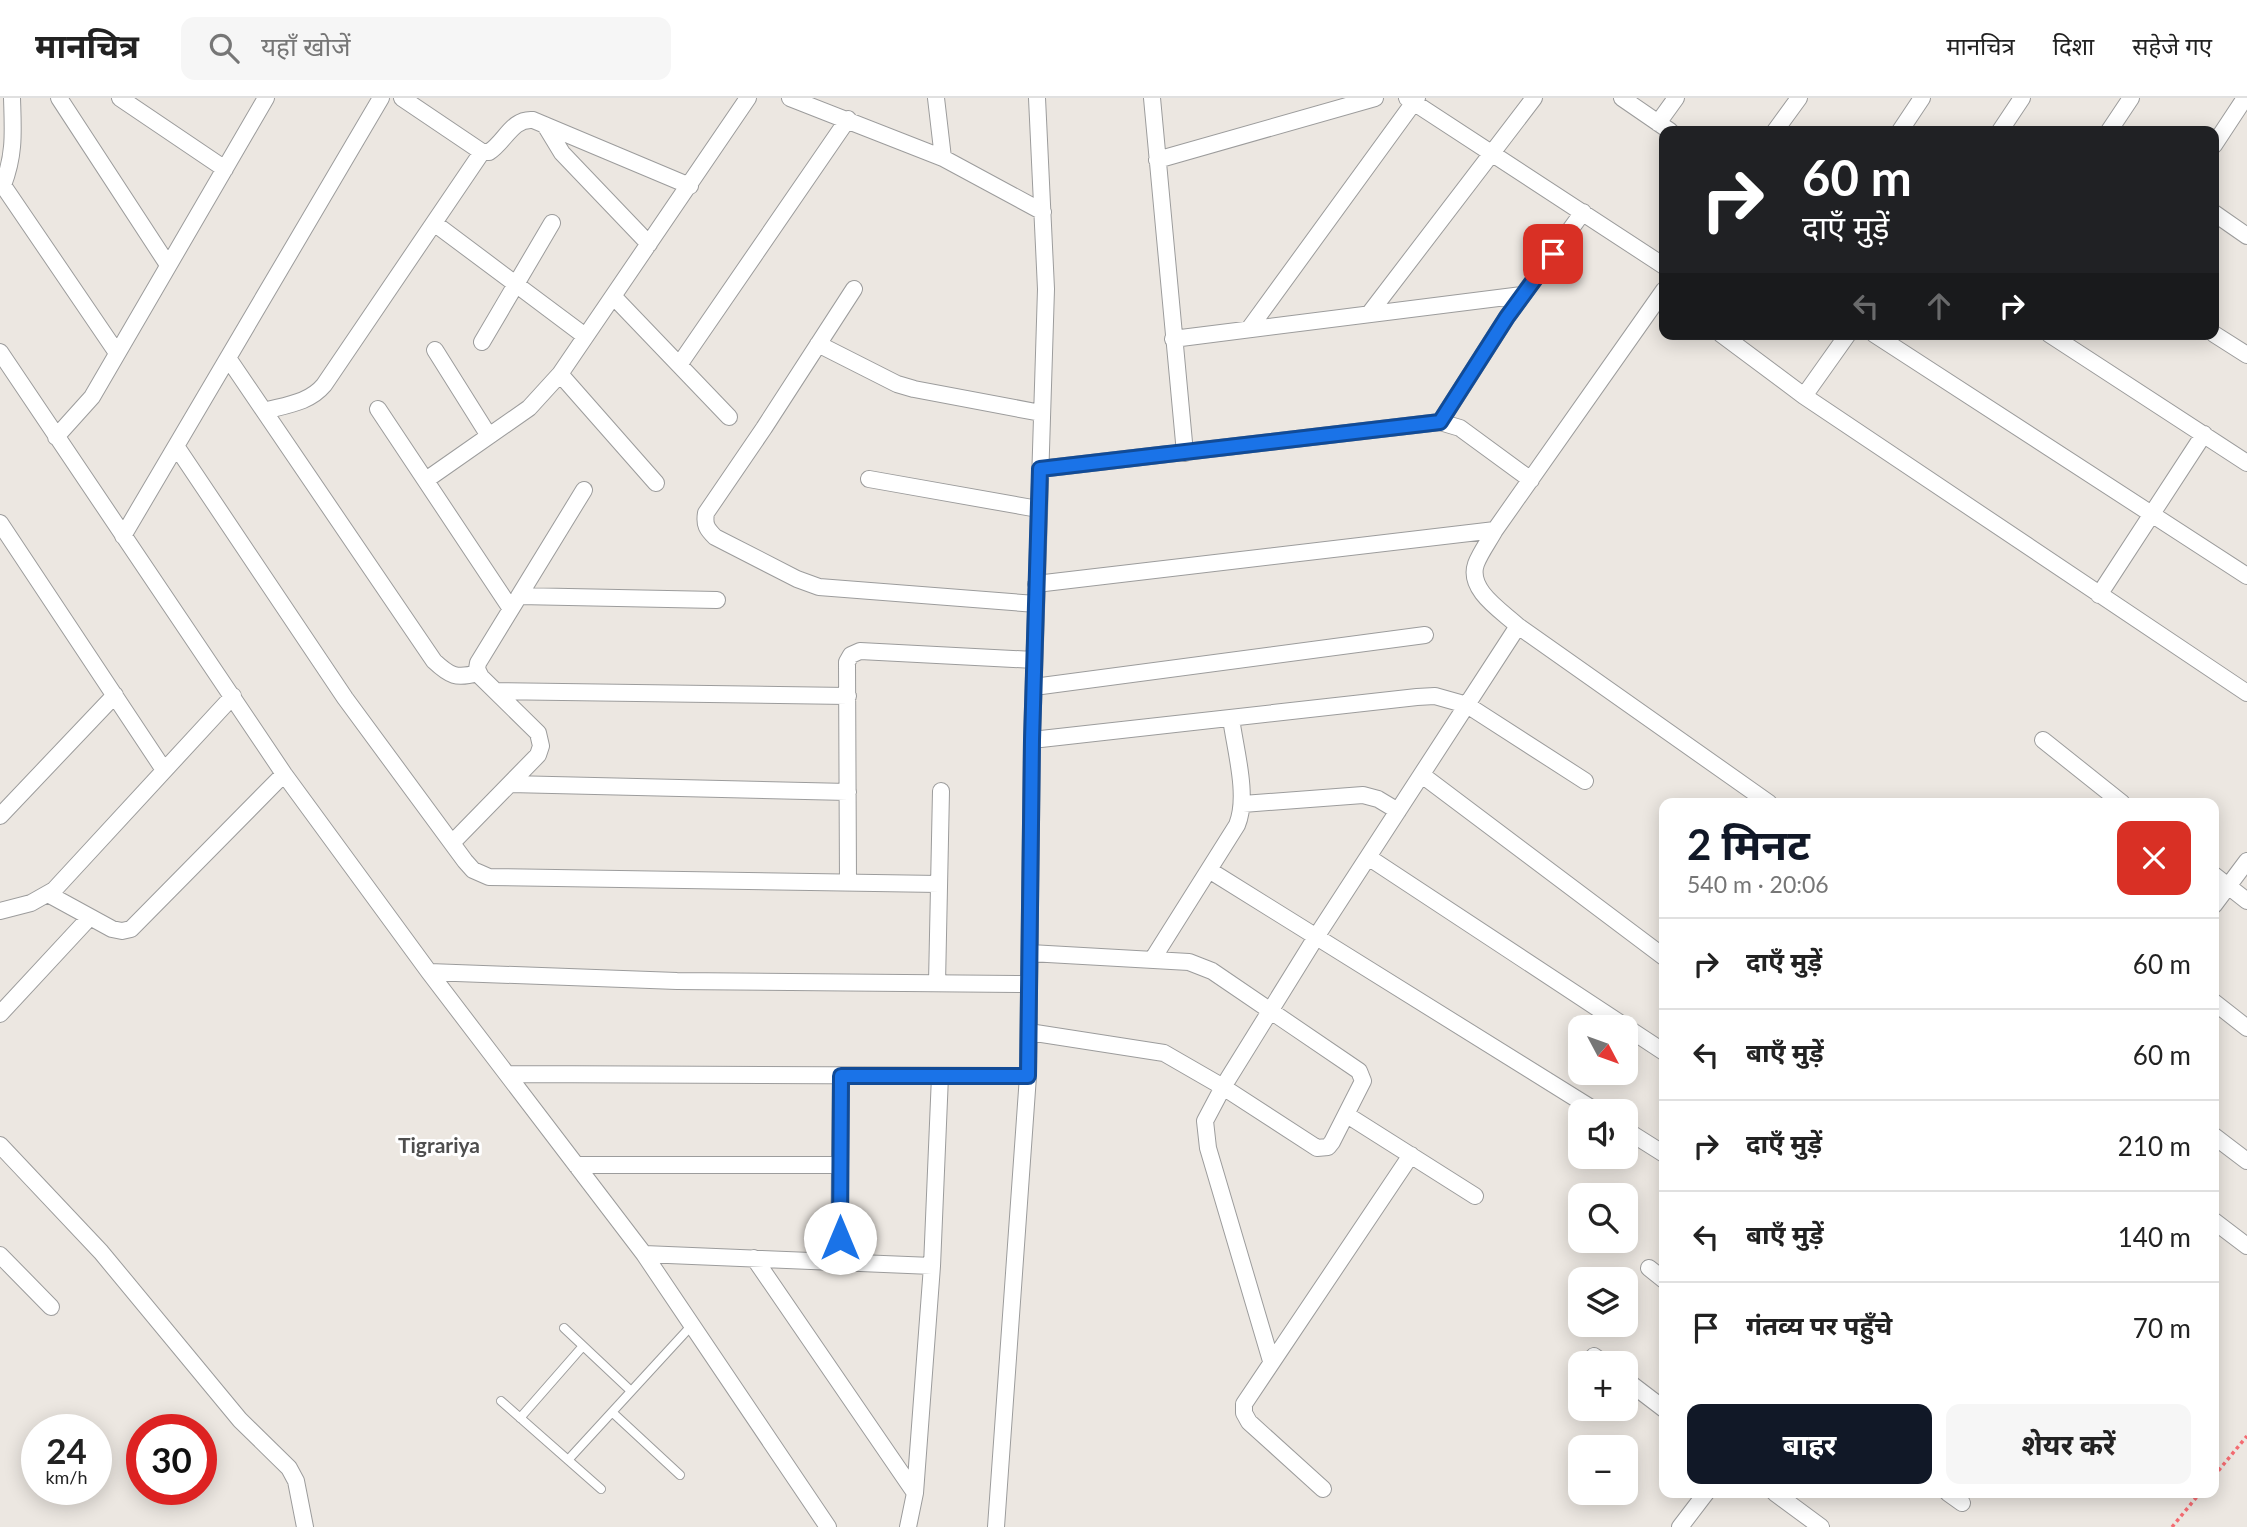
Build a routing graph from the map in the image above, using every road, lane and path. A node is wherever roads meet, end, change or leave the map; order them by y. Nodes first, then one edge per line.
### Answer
1 (12, 98) edge
2 (59, 98) edge
3 (120, 98) edge
4 (266, 98) edge
5 (381, 98) edge
6 (402, 98) edge
7 (748, 98) edge
8 (790, 98) edge
9 (936, 98) edge
10 (1037, 98) edge
11 (1152, 98) edge
12 (1375, 98) edge
13 (1534, 98) edge
14 (1622, 98) edge
15 (1675, 98) edge
16 (1798, 98) edge
17 (1922, 98) edge
18 (2022, 98) edge
19 (2131, 98) edge
20 (2245, 98) edge
21 (1413, 99) edge
22 (848, 119) junction
23 (545, 125) junction
24 (1663, 126) edge
25 (1664, 126) edge
26 (1779, 126) edge
27 (1903, 126) edge
28 (2003, 126) edge
29 (2112, 126) edge
30 (2219, 137) edge
31 (482, 152) junction
32 (1492, 152) junction
33 (943, 158) junction
34 (1157, 160) junction
35 (225, 169) junction
36 (2, 183) edge
37 (690, 186) junction
38 (1043, 212) junction
39 (1583, 212) junction
40 (2219, 217) edge
41 (434, 223) junction
42 (552, 223) dead end
43 (2247, 236) edge
44 (649, 244) junction
45 (1659, 263) edge
46 (169, 265) junction
47 (517, 285) junction
48 (854, 289) dead end
49 (1522, 295) junction
50 (613, 296) junction
51 (1659, 297) edge
52 (1369, 314) junction
53 (1249, 329) junction
54 (586, 336) junction
55 (2219, 337) edge
56 (1173, 339) junction
57 (1729, 340) edge
58 (1843, 340) edge
59 (1883, 340) edge
60 (2058, 340) edge
61 (482, 342) dead end
62 (818, 344) junction
63 (435, 350) dead end
64 (0, 352) edge
65 (117, 353) junction
66 (2247, 355) edge
67 (228, 358) junction
68 (679, 365) junction
69 (559, 374) junction
70 (1804, 396) junction
71 (378, 409) dead end
72 (264, 411) junction
73 (1041, 413) junction
74 (729, 417) dead end
75 (1440, 422) junction
76 (2204, 434) junction
77 (489, 436) junction
78 (56, 437) junction
79 (176, 446) junction
80 (1185, 453) junction
81 (2247, 463) edge
82 (1040, 469) junction
83 (869, 479) dead end
84 (426, 480) junction
85 (1531, 480) junction
86 (656, 483) dead end
87 (584, 490) dead end
88 (1038, 509) junction
89 (2151, 515) junction
90 (0, 523) edge
91 (1495, 530) junction
92 (123, 536) junction
93 (2247, 576) edge
94 (1036, 583) junction
95 (2099, 595) junction
96 (717, 600) dead end
97 (515, 603) junction
98 (1036, 604) junction
99 (1518, 626) junction
100 (1425, 635) dead end
101 (1034, 660) junction
102 (478, 673) junction
103 (1034, 687) junction
104 (496, 691) junction
105 (2247, 693) edge
106 (115, 695) junction
107 (233, 696) junction
108 (848, 696) junction
109 (1467, 705) junction
110 (1231, 718) junction
111 (1032, 740) junction
112 (2043, 740) dead end
113 (164, 770) junction
114 (284, 774) junction
115 (1422, 775) junction
116 (1585, 781) dead end
117 (510, 784) junction
118 (941, 790) dead end
119 (848, 792) junction
120 (1762, 798) edge
121 (2116, 798) edge
122 (1242, 804) junction
123 (1398, 811) junction
124 (0, 816) edge
125 (452, 843) junction
126 (1368, 857) junction
127 (2247, 861) edge
128 (1209, 870) junction
129 (2219, 880) edge
130 (848, 883) junction
131 (939, 884) junction
132 (2228, 887) junction
133 (48, 894) junction
134 (2219, 899) edge
135 (2247, 901) edge
136 (0, 911) edge
137 (90, 917) junction
138 (1316, 937) junction
139 (1030, 953) junction
140 (1659, 953) edge
141 (1152, 960) junction
142 (429, 972) junction
143 (937, 983) junction
144 (1029, 984) junction
145 (2219, 1006) edge
146 (1269, 1010) junction
147 (0, 1014) edge
148 (2247, 1028) edge
149 (1029, 1032) junction
150 (1659, 1049) edge
151 (507, 1074) junction
152 (841, 1076) junction
153 (940, 1076) junction
154 (1028, 1076) junction
155 (1223, 1087) junction
156 (1577, 1099) edge
157 (1347, 1115) junction
158 (1638, 1138) edge
159 (2219, 1139) edge
160 (0, 1145) edge
161 (1659, 1151) edge
162 (2244, 1153) edge
163 (1411, 1155) junction
164 (576, 1165) junction
165 (840, 1165) junction
166 (1475, 1196) dead end
167 (2219, 1225) edge
168 (2247, 1247) edge
169 (644, 1254) junction
170 (0, 1255) edge
171 (754, 1258) junction
172 (839, 1262) junction
173 (932, 1266) junction
174 (1649, 1268) dead end
175 (1659, 1276) edge
176 (51, 1307) dead end
177 (692, 1325) junction
178 (564, 1328) dead end
179 (583, 1346) junction
180 (1271, 1361) junction
181 (1638, 1389) edge
182 (631, 1391) junction
183 (501, 1401) dead end
184 (1659, 1405) edge
185 (612, 1412) junction
186 (520, 1418) junction
187 (2247, 1436) edge
188 (568, 1460) junction
189 (2219, 1470) edge
190 (680, 1475) dead end
191 (601, 1489) dead end
192 (1323, 1489) dead end
193 (915, 1493) junction
194 (1702, 1498) edge
195 (1782, 1498) edge
196 (1955, 1498) edge
197 (2196, 1498) edge
198 (1962, 1503) dead end
199 (305, 1527) edge
200 (828, 1527) edge
201 (908, 1527) edge
202 (996, 1527) edge
203 (1680, 1527) edge
204 (1821, 1527) edge
205 (2172, 1527) edge

1 - 36 street
2 - 46 street
3 - 35 street
4 - 35 street
5 - 67 street
6 - 31 street
7 - 37 street
8 - 22 street
9 - 33 street
10 - 38 street
11 - 34 street
12 - 34 street
13 - 32 street
14 - 24 street
15 - 25 street
16 - 26 street
17 - 27 street
18 - 28 street
19 - 29 street
20 - 30 street
21 - 32 street
21 - 53 street
22 - 33 street
22 - 68 street
23 - 31 street
23 - 37 street
23 - 44 street
31 - 41 street
32 - 39 street
32 - 52 street
33 - 38 street
34 - 56 street
35 - 46 street
36 - 65 street
37 - 44 street
38 - 73 street
39 - 45 street
39 - 49 street
40 - 43 street
41 - 47 street
41 - 72 street
42 - 47 street
44 - 50 street
46 - 65 street
47 - 54 street
47 - 61 street
48 - 62 street
49 - 52 street
49 - 75 street
50 - 54 street
50 - 68 street
51 - 85 street
52 - 53 street
53 - 56 street
54 - 69 street
55 - 66 street
56 - 80 street
57 - 70 street
58 - 70 street
59 - 89 street
60 - 76 street
62 - 73 street
62 - 98 street
63 - 77 street
64 - 78 street
65 - 78 street
67 - 72 street
67 - 79 street
68 - 74 street
69 - 77 street
69 - 86 street
70 - 95 street
71 - 84 street
72 - 102 street
73 - 82 street
75 - 80 street
75 - 85 street
76 - 81 street
76 - 89 street
77 - 84 street
78 - 92 street
79 - 92 street
79 - 125 street
80 - 82 street
82 - 88 street
83 - 88 street
84 - 97 street
85 - 91 street
87 - 97 street
88 - 94 street
89 - 93 street
89 - 95 street
90 - 106 street
91 - 94 street
91 - 99 street
92 - 107 street
94 - 98 street
95 - 105 street
96 - 97 street
97 - 102 street
98 - 101 street
99 - 109 street
99 - 120 street
100 - 103 street
101 - 103 street
101 - 108 street
102 - 104 street
103 - 111 street
104 - 108 street
104 - 117 street
106 - 113 street
106 - 124 street
107 - 113 street
107 - 114 street
108 - 119 street
109 - 110 street
109 - 115 street
109 - 116 street
110 - 111 street
110 - 122 street
111 - 139 street
112 - 121 street
113 - 133 street
114 - 137 street
114 - 142 street
115 - 123 street
115 - 140 street
117 - 119 street
117 - 125 street
118 - 131 street
119 - 130 street
122 - 123 street
122 - 128 street
123 - 126 street
125 - 130 street
126 - 138 street
126 - 150 street
127 - 132 street
128 - 138 street
128 - 141 street
129 - 132 street
130 - 131 street
131 - 143 street
132 - 134 street
132 - 135 street
133 - 136 street
133 - 137 street
137 - 147 street
138 - 146 street
138 - 156 street
139 - 141 street
139 - 144 street
141 - 146 street
142 - 143 street
142 - 151 street
143 - 144 street
144 - 149 street
145 - 148 street
146 - 155 street
146 - 157 street
149 - 154 street
149 - 155 street
151 - 152 street
151 - 164 street
152 - 153 street
152 - 165 street
153 - 154 street
153 - 173 street
154 - 202 street
155 - 157 street
155 - 180 street
157 - 163 street
158 - 161 street
159 - 162 street
160 - 199 street
163 - 166 street
163 - 180 street
164 - 165 street
164 - 169 street
165 - 172 street
167 - 168 street
169 - 171 street
169 - 177 street
170 - 176 street
171 - 172 street
171 - 193 street
172 - 173 street
173 - 193 street
174 - 175 street
177 - 182 lane
177 - 200 street
178 - 179 lane
179 - 182 lane
179 - 186 lane
180 - 192 street
181 - 184 street
182 - 185 lane
183 - 186 lane
185 - 188 lane
185 - 190 lane
186 - 188 lane
187 - 189 path
188 - 191 lane
193 - 201 street
194 - 203 street
195 - 204 street
196 - 198 street
197 - 205 path

